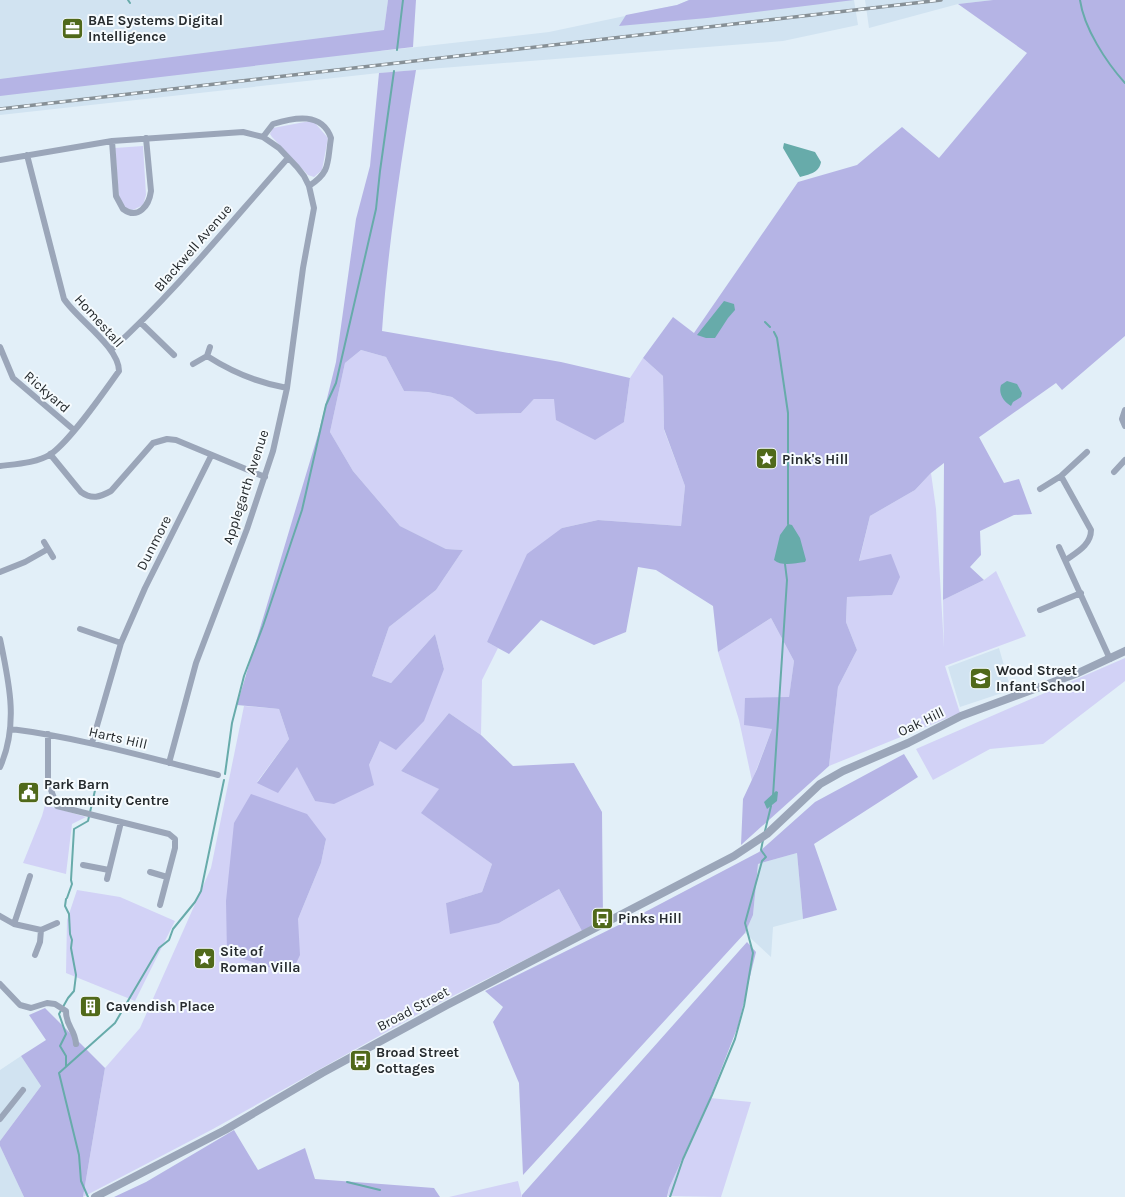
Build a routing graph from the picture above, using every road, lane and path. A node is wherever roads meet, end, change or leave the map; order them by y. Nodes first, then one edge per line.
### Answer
1 (263, 137) junction
2 (146, 138) junction
3 (112, 141) junction
4 (27, 155) junction
5 (288, 158) junction
6 (0, 160) edge
7 (309, 186) junction
8 (141, 323) junction
9 (0, 347) edge
10 (210, 347) dead end
11 (111, 350) junction
12 (174, 355) dead end
13 (207, 356) junction
14 (193, 364) dead end
15 (287, 388) junction
16 (1125, 410) edge
17 (1125, 426) edge
18 (74, 430) junction
19 (1088, 452) dead end
20 (50, 454) junction
21 (211, 456) junction
22 (1125, 460) edge
23 (0, 466) edge
24 (1114, 472) dead end
25 (1061, 476) junction
26 (265, 477) junction
27 (1040, 488) dead end
28 (44, 542) dead end
29 (1059, 547) dead end
30 (48, 549) junction
31 (52, 557) dead end
32 (1066, 560) junction
33 (0, 572) edge
34 (1081, 593) junction
35 (1040, 610) dead end
36 (78, 629) dead end
37 (0, 639) edge
38 (121, 643) junction
39 (1125, 651) edge
40 (1110, 659) junction
41 (11, 729) junction
42 (48, 734) junction
43 (92, 743) junction
44 (169, 763) junction
45 (0, 768) edge
46 (218, 775) dead end
47 (121, 822) junction
48 (747, 848) joint
49 (83, 865) dead end
50 (109, 870) junction
51 (150, 872) dead end
52 (30, 876) dead end
53 (167, 877) junction
54 (107, 879) dead end
55 (160, 905) dead end
56 (0, 916) edge
57 (57, 923) dead end
58 (14, 924) junction
59 (41, 930) junction
60 (35, 955) dead end
61 (0, 984) edge
62 (76, 1044) dead end
63 (23, 1090) dead end
64 (0, 1119) edge
65 (95, 1197) edge

1 - 2 street, Applegarth Avenue
1 - 5 street, Applegarth Avenue
1 - 7 street
2 - 3 street, Applegarth Avenue
2 - 3 street
3 - 4 street, Applegarth Avenue
4 - 6 street, Applegarth Avenue
4 - 11 street, Homestall
5 - 7 street, Applegarth Avenue
5 - 8 street, Blackwell Avenue
7 - 15 street, Applegarth Avenue
8 - 11 street, Blackwell Avenue
8 - 12 street
9 - 18 street, Rickyard
10 - 13 street
11 - 18 street, Homestall
13 - 14 street
13 - 15 street
15 - 26 street, Applegarth Avenue
16 - 17 street
18 - 20 street, Homestall
19 - 25 street
20 - 21 street
20 - 23 street, Homestall
21 - 26 street
21 - 38 street, Dunmore
22 - 24 street
25 - 27 street
25 - 32 street
26 - 44 street, Applegarth Avenue
28 - 30 street
29 - 32 street
30 - 31 street
30 - 33 street
32 - 34 street
34 - 35 street
34 - 40 street
36 - 38 street
37 - 41 street
38 - 43 street, Dunmore
39 - 40 street, Oak Hill
40 - 48 street, Oak Hill
41 - 42 street, Harts Hill
41 - 45 street
42 - 43 street, Harts Hill
42 - 47 street
43 - 44 street, Harts Hill
44 - 46 street, Harts Hill
47 - 50 street
47 - 53 street
48 - 65 street, Broad Street
49 - 50 street
50 - 54 street
51 - 53 street
52 - 58 street
53 - 55 street
56 - 58 street
57 - 59 street
58 - 59 street
59 - 60 street
61 - 62 street
63 - 64 street

